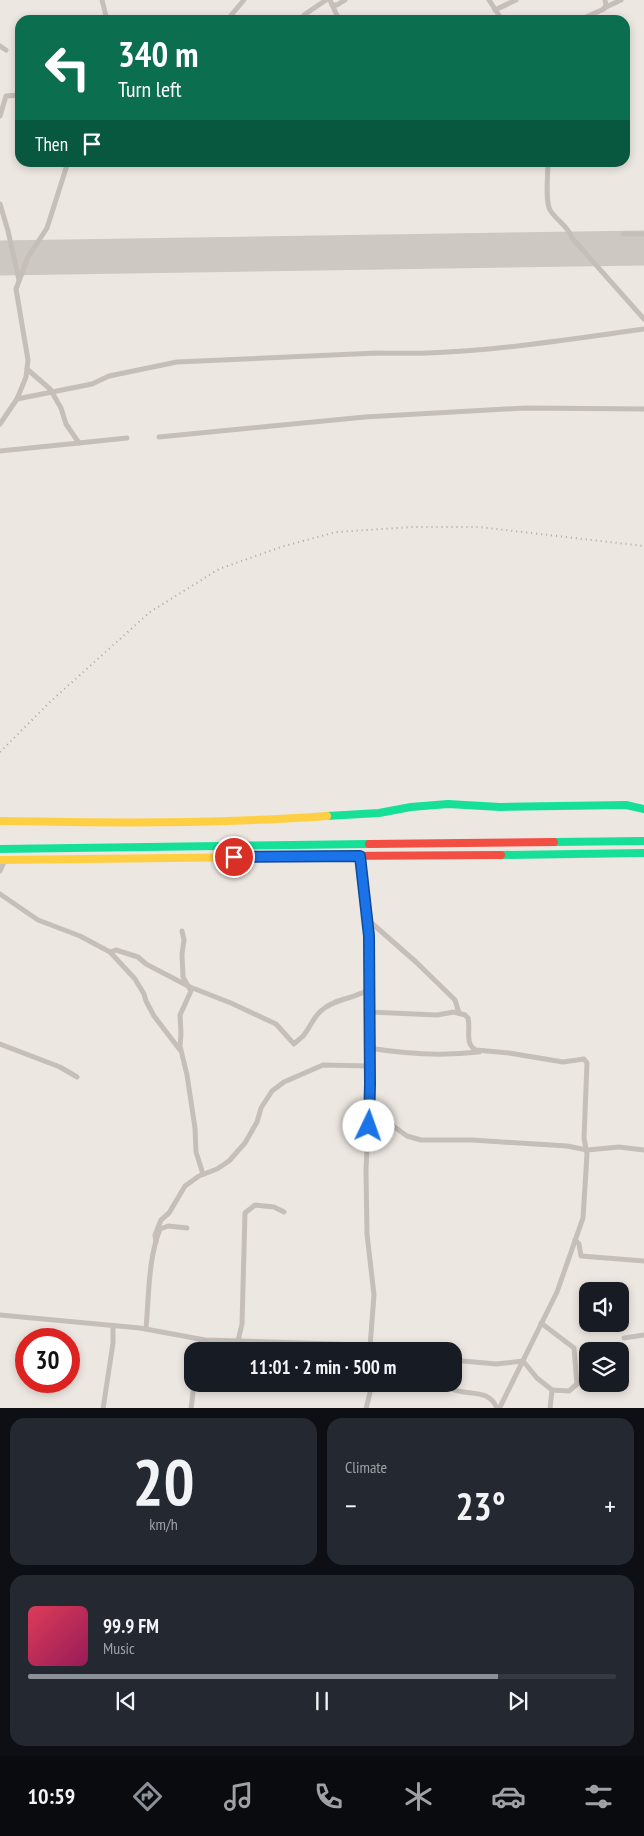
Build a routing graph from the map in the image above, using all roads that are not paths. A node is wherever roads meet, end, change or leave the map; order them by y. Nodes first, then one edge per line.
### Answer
1 (102, 0) edge
2 (244, 0) edge
3 (326, 0) edge
4 (345, 0) edge
5 (489, 0) edge
6 (516, 0) edge
7 (605, 0) edge
8 (621, 0) edge
9 (331, 2) edge
10 (604, 9) junction
11 (495, 10) junction
12 (106, 15) edge
13 (231, 15) edge
14 (305, 15) edge
15 (337, 15) edge
16 (498, 15) edge
17 (590, 15) edge
18 (0, 46) edge
19 (6, 50) dead end
20 (3, 96) edge
21 (0, 116) edge
22 (66, 167) edge
23 (548, 167) edge
24 (0, 204) edge
25 (623, 234) dead end
26 (644, 234) edge
27 (19, 281) junction
28 (644, 319) edge
29 (644, 330) edge
30 (27, 369) junction
31 (51, 392) junction
32 (17, 399) junction
33 (644, 409) edge
34 (0, 424) edge
35 (159, 437) dead end
36 (128, 438) dead end
37 (79, 443) junction
38 (0, 451) edge
39 (644, 809) edge
40 (0, 821) edge
41 (644, 841) edge
42 (0, 849) edge
43 (644, 853) edge
44 (360, 856) junction
45 (3, 860) edge
46 (0, 871) edge
47 (0, 894) edge
48 (367, 919) junction
49 (182, 931) dead end
50 (110, 952) junction
51 (369, 976) junction
52 (190, 987) junction
53 (369, 1012) junction
54 (459, 1013) junction
55 (0, 1044) edge
56 (369, 1048) junction
57 (180, 1050) junction
58 (484, 1051) junction
59 (370, 1066) junction
60 (77, 1078) dead end
61 (370, 1107) junction
62 (586, 1149) junction
63 (644, 1150) edge
64 (203, 1174) junction
65 (284, 1212) dead end
66 (187, 1228) dead end
67 (576, 1240) junction
68 (156, 1242) junction
69 (644, 1261) edge
70 (0, 1315) edge
71 (541, 1323) junction
72 (113, 1326) junction
73 (146, 1328) junction
74 (644, 1335) edge
75 (624, 1338) dead end
76 (201, 1340) joint
77 (238, 1341) junction
78 (300, 1342) edge
79 (374, 1342) edge
80 (462, 1361) edge
81 (523, 1361) junction
82 (552, 1390) junction
83 (462, 1391) edge
84 (193, 1392) edge
85 (370, 1392) edge
86 (103, 1408) edge
87 (191, 1408) edge
88 (366, 1408) edge
89 (498, 1408) edge
90 (550, 1408) edge

1 - 12 street
2 - 13 street
3 - 14 street
4 - 9 street
5 - 11 street
6 - 11 street
7 - 10 street
8 - 10 street
9 - 15 street
10 - 17 street
11 - 16 street
18 - 19 street
20 - 21 street
22 - 27 street
23 - 28 street
24 - 27 street
25 - 26 street
27 - 30 street
29 - 31 street
30 - 31 street
30 - 32 street
31 - 32 street
31 - 37 street
32 - 34 street
33 - 35 street
36 - 37 street
37 - 38 street
39 - 40 main road
41 - 42 main road
43 - 44 main road
44 - 45 main road
44 - 48 street
45 - 46 street
47 - 50 street
48 - 51 street
48 - 54 street
49 - 52 street
50 - 52 street
50 - 57 street
51 - 52 street
51 - 53 street
52 - 57 street
53 - 54 street
53 - 56 street
54 - 58 street
55 - 60 street
56 - 58 street
56 - 59 street
57 - 64 street
58 - 62 street
59 - 61 street
59 - 64 street
61 - 62 street
61 - 79 street
62 - 63 street
62 - 67 street
64 - 68 street
65 - 77 street
66 - 68 street
67 - 69 street
67 - 71 street
68 - 73 street
70 - 72 street
71 - 81 street
71 - 82 street
72 - 73 street
72 - 86 street
73 - 76 street
74 - 75 street
76 - 77 street
77 - 78 street
80 - 81 street
81 - 82 street
81 - 89 street
82 - 90 street
83 - 89 street
84 - 87 street
85 - 88 street

